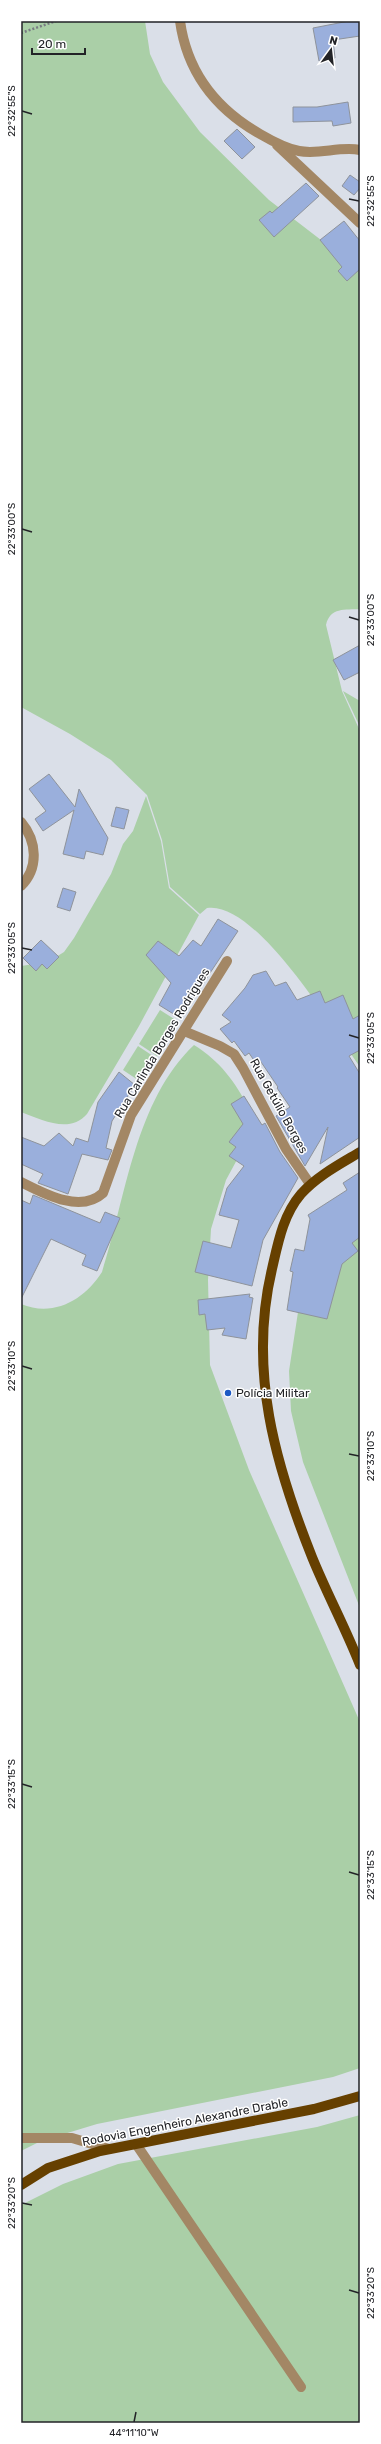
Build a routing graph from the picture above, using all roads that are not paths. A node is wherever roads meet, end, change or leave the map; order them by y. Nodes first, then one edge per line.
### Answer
1 (180, 21) edge
2 (272, 141) junction
3 (360, 150) edge
4 (360, 223) edge
5 (21, 822) edge
6 (21, 886) edge
7 (227, 961) dead end
8 (184, 1031) junction
9 (360, 1152) edge
10 (21, 1182) edge
11 (310, 1184) junction
12 (360, 1665) edge
13 (360, 2096) edge
14 (21, 2138) edge
15 (136, 2144) junction
16 (109, 2149) junction
17 (21, 2185) edge
18 (302, 2387) dead end

1 - 2 street
2 - 3 street
2 - 4 street
5 - 6 street
7 - 8 street, Rua Carlinda Borges Rodrigues
8 - 10 street, Rua Carlinda Borges Rodrigues
8 - 11 street, Rua Getúlio Borges
9 - 11 main road
11 - 12 main road
13 - 15 main road, Rodovia Engenheiro Alexandre Drable
14 - 16 street
15 - 16 main road, Rodovia Engenheiro Alexandre Drable
15 - 18 street
16 - 17 main road, Rodovia Engenheiro Alexandre Drable

